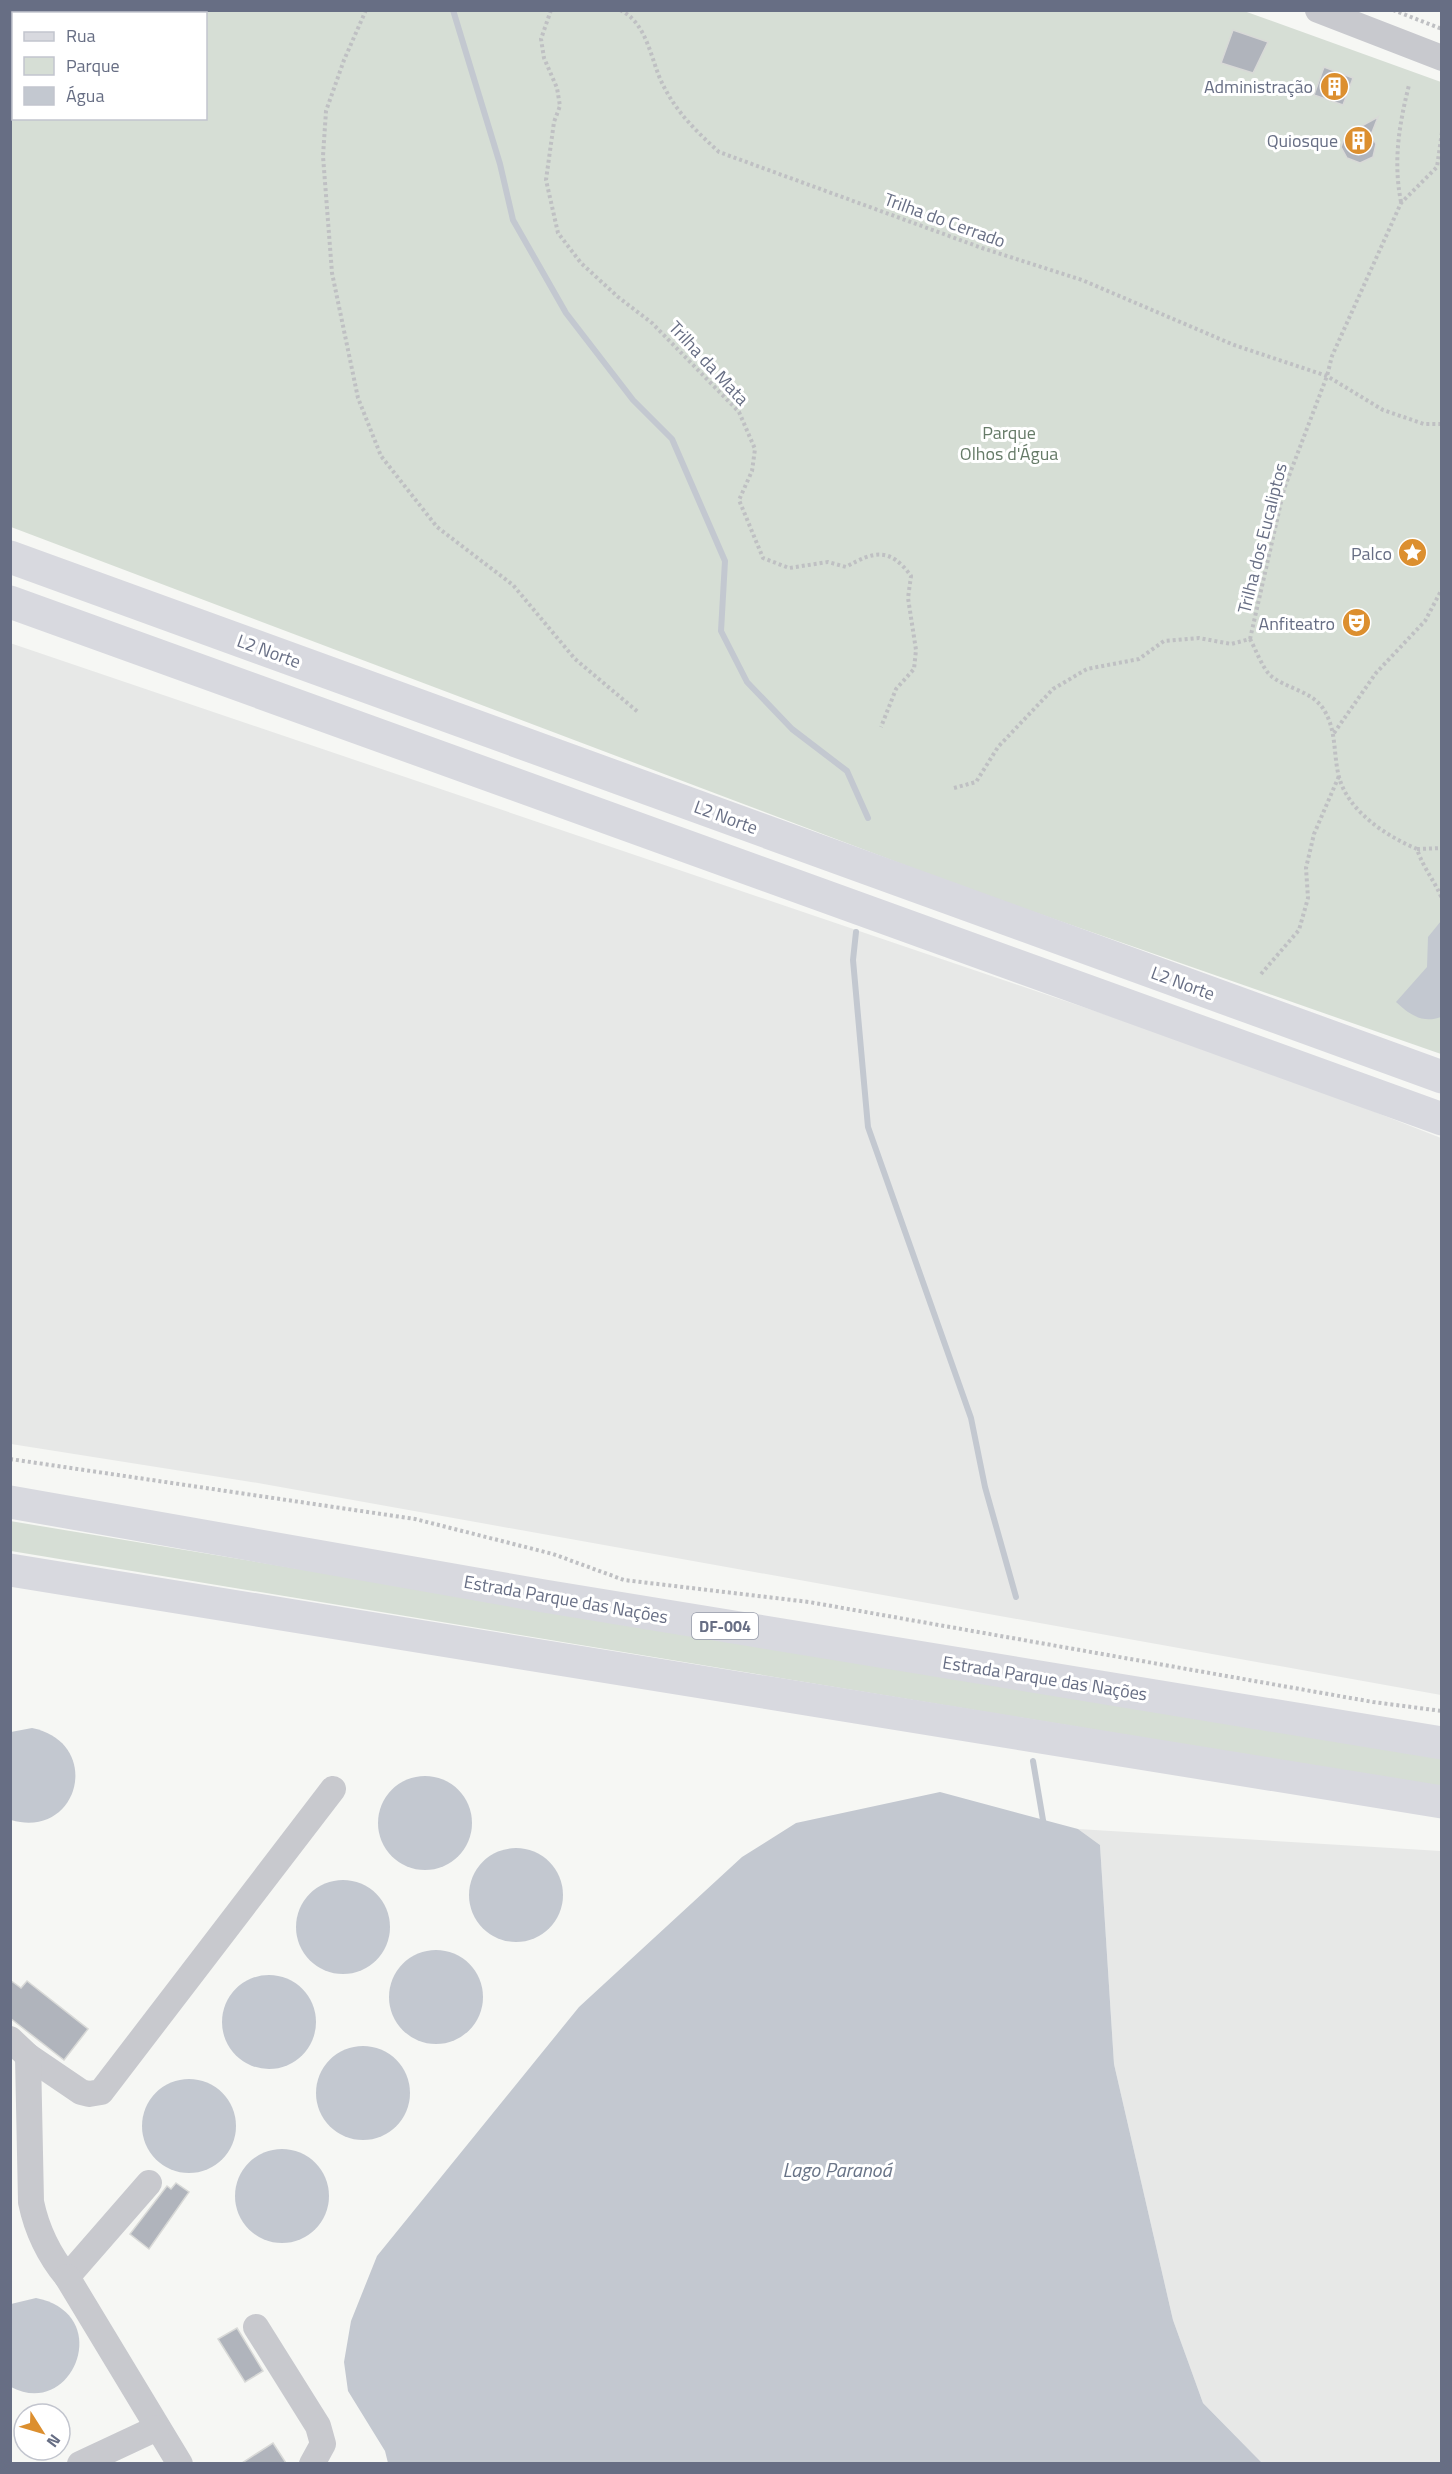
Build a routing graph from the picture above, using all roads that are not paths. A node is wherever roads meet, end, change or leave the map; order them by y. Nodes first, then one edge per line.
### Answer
1 (1318, 10) edge
2 (1349, 18) edge
3 (1442, 58) edge
4 (10, 557) edge
5 (10, 602) edge
6 (1442, 1077) edge
7 (1442, 1119) edge
8 (10, 1502) edge
9 (10, 1570) edge
10 (1442, 1743) edge
11 (333, 1789) dead end
12 (1442, 1802) edge
13 (19, 2047) edge
14 (149, 2183) dead end
15 (67, 2277) junction
16 (256, 2327) dead end
17 (157, 2428) junction
18 (80, 2463) edge
19 (180, 2463) edge
20 (312, 2463) edge

1 - 2 street
2 - 3 street
4 - 6 main road, L2 Norte
5 - 7 main road
8 - 10 main road, Estrada Parque das Nações / DF-004
9 - 12 main road
11 - 13 street
13 - 15 street
14 - 15 street
15 - 17 street
16 - 20 street
17 - 18 street
17 - 19 street

